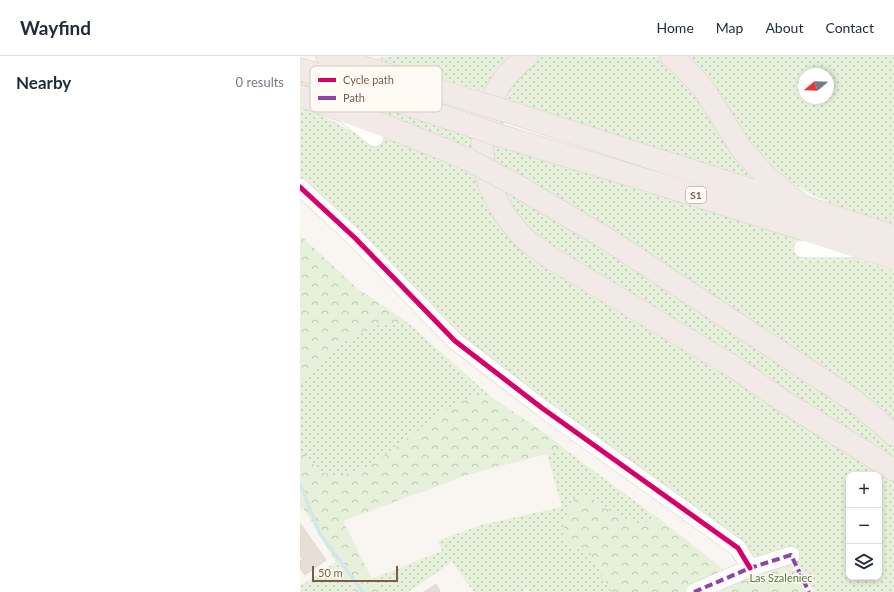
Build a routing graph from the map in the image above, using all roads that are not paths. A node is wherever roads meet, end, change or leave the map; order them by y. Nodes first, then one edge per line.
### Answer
1 (327, 56) edge
2 (527, 56) edge
3 (671, 56) edge
4 (359, 66) edge
5 (300, 69) edge
6 (310, 72) edge
7 (442, 91) edge
8 (300, 96) edge
9 (310, 99) edge
10 (342, 112) edge
11 (349, 112) edge
12 (430, 112) edge
13 (375, 138) dead end
14 (300, 187) edge
15 (805, 208) junction
16 (894, 236) edge
17 (802, 249) dead end
18 (864, 249) junction
19 (894, 258) edge
20 (894, 435) edge
21 (894, 470) edge
22 (791, 555) dead end
23 (750, 568) junction
24 (694, 592) edge

1 - 4 highway, S1, bridge
2 - 21 highway
3 - 15 highway
5 - 6 highway, S1, bridge
7 - 15 highway, S1, bridge
8 - 9 highway
10 - 13 street
11 - 20 highway, bridge
12 - 18 highway, S1, bridge
14 - 23 street
15 - 16 highway, S1
17 - 18 street
18 - 19 highway, S1
22 - 23 street
23 - 24 street

